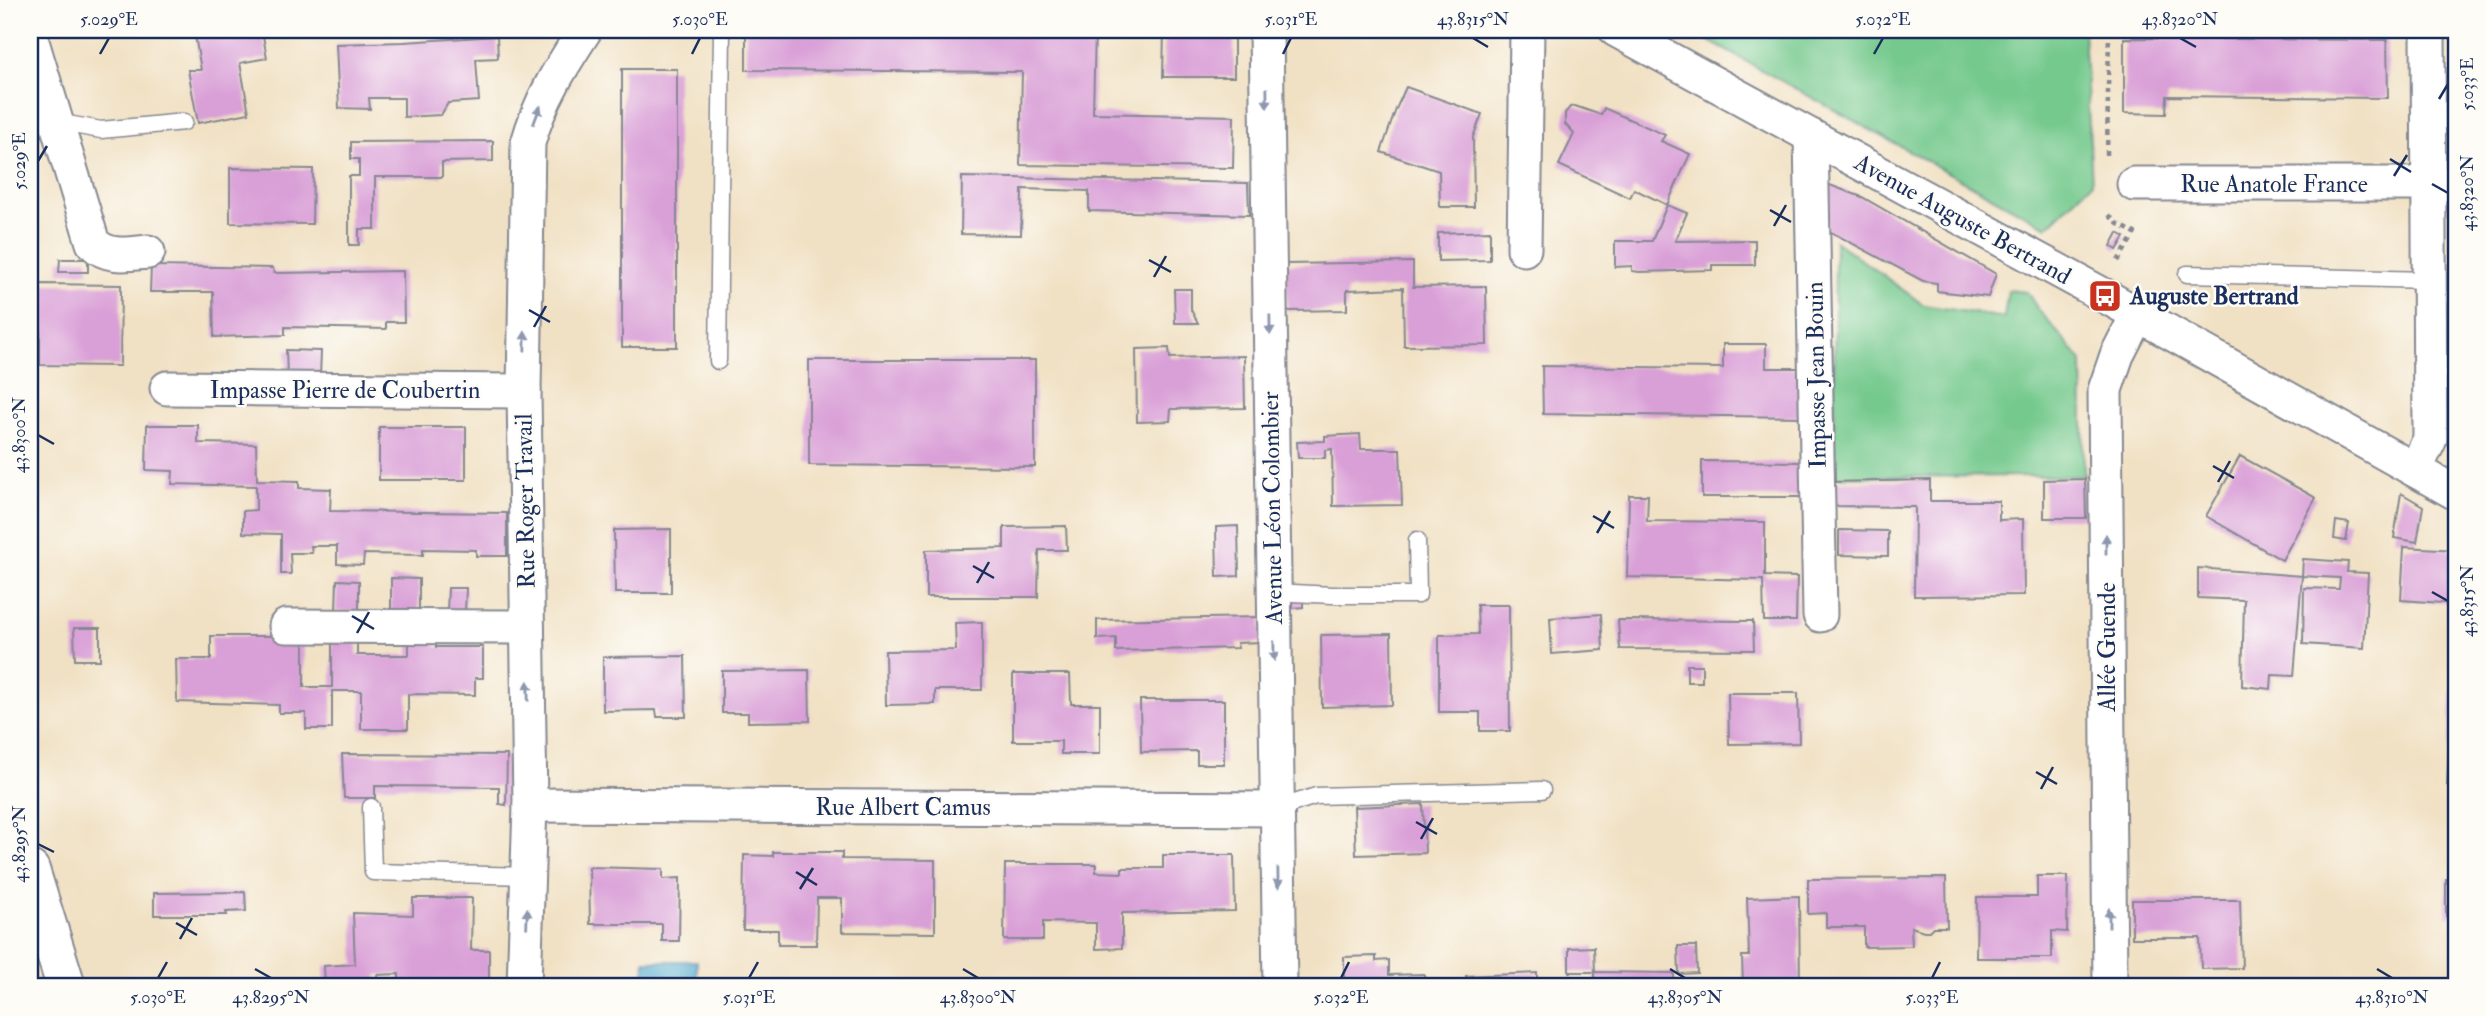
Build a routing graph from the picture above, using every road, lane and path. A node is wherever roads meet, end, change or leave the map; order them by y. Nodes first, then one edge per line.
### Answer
1 (585, 30) edge
2 (722, 30) edge
3 (1266, 30) edge
4 (1527, 30) edge
5 (1616, 30) edge
6 (2109, 30) edge
7 (2428, 30) edge
8 (30, 35) edge
9 (56, 122) junction
10 (184, 122) dead end
11 (1811, 136) junction
12 (2107, 161) dead end
13 (2134, 184) dead end
14 (2443, 185) edge
15 (2106, 213) dead end
16 (2135, 233) dead end
17 (1524, 249) dead end
18 (148, 252) dead end
19 (2187, 274) dead end
20 (2428, 279) junction
21 (2138, 314) junction
22 (718, 361) dead end
23 (167, 388) dead end
24 (524, 391) junction
25 (2415, 470) junction
26 (2456, 493) edge
27 (1417, 540) dead end
28 (1273, 592) junction
29 (1820, 615) dead end
30 (286, 626) dead end
31 (527, 627) junction
32 (1542, 790) dead end
33 (530, 805) junction
34 (371, 807) dead end
35 (1276, 809) junction
36 (30, 870) edge
37 (528, 876) junction
38 (66, 986) edge
39 (524, 986) edge
40 (1280, 986) edge
41 (2110, 986) edge

24 -> 1 street, Rue Roger Travail
2 - 22 lane
3 -> 28 street, Avenue Léon Colombier
4 - 17 street
5 - 11 street, Avenue Auguste Bertrand
6 - 12 path
7 - 14 street
8 - 9 street
9 - 10 lane
9 - 18 street
11 - 21 street, Avenue Auguste Bertrand
11 - 29 street, Impasse Jean Bouin
13 - 14 street, Rue Anatole France
14 - 20 street
15 - 16 path
19 - 20 lane
20 - 25 street
21 - 25 street, Avenue Auguste Bertrand
41 -> 21 street, Allée Guende
23 - 24 street, Impasse Pierre de Coubertin
24 - 31 street, Rue Roger Travail
25 - 26 street, Avenue Auguste Bertrand
27 - 28 lane
28 -> 35 street, Avenue Léon Colombier
30 - 31 street
33 -> 31 street, Rue Roger Travail
32 - 35 lane
33 - 35 street, Rue Albert Camus
33 - 37 street, Rue Roger Travail
34 - 37 lane
35 -> 40 street, Avenue Léon Colombier
36 - 38 main road
39 -> 37 street, Rue Roger Travail

